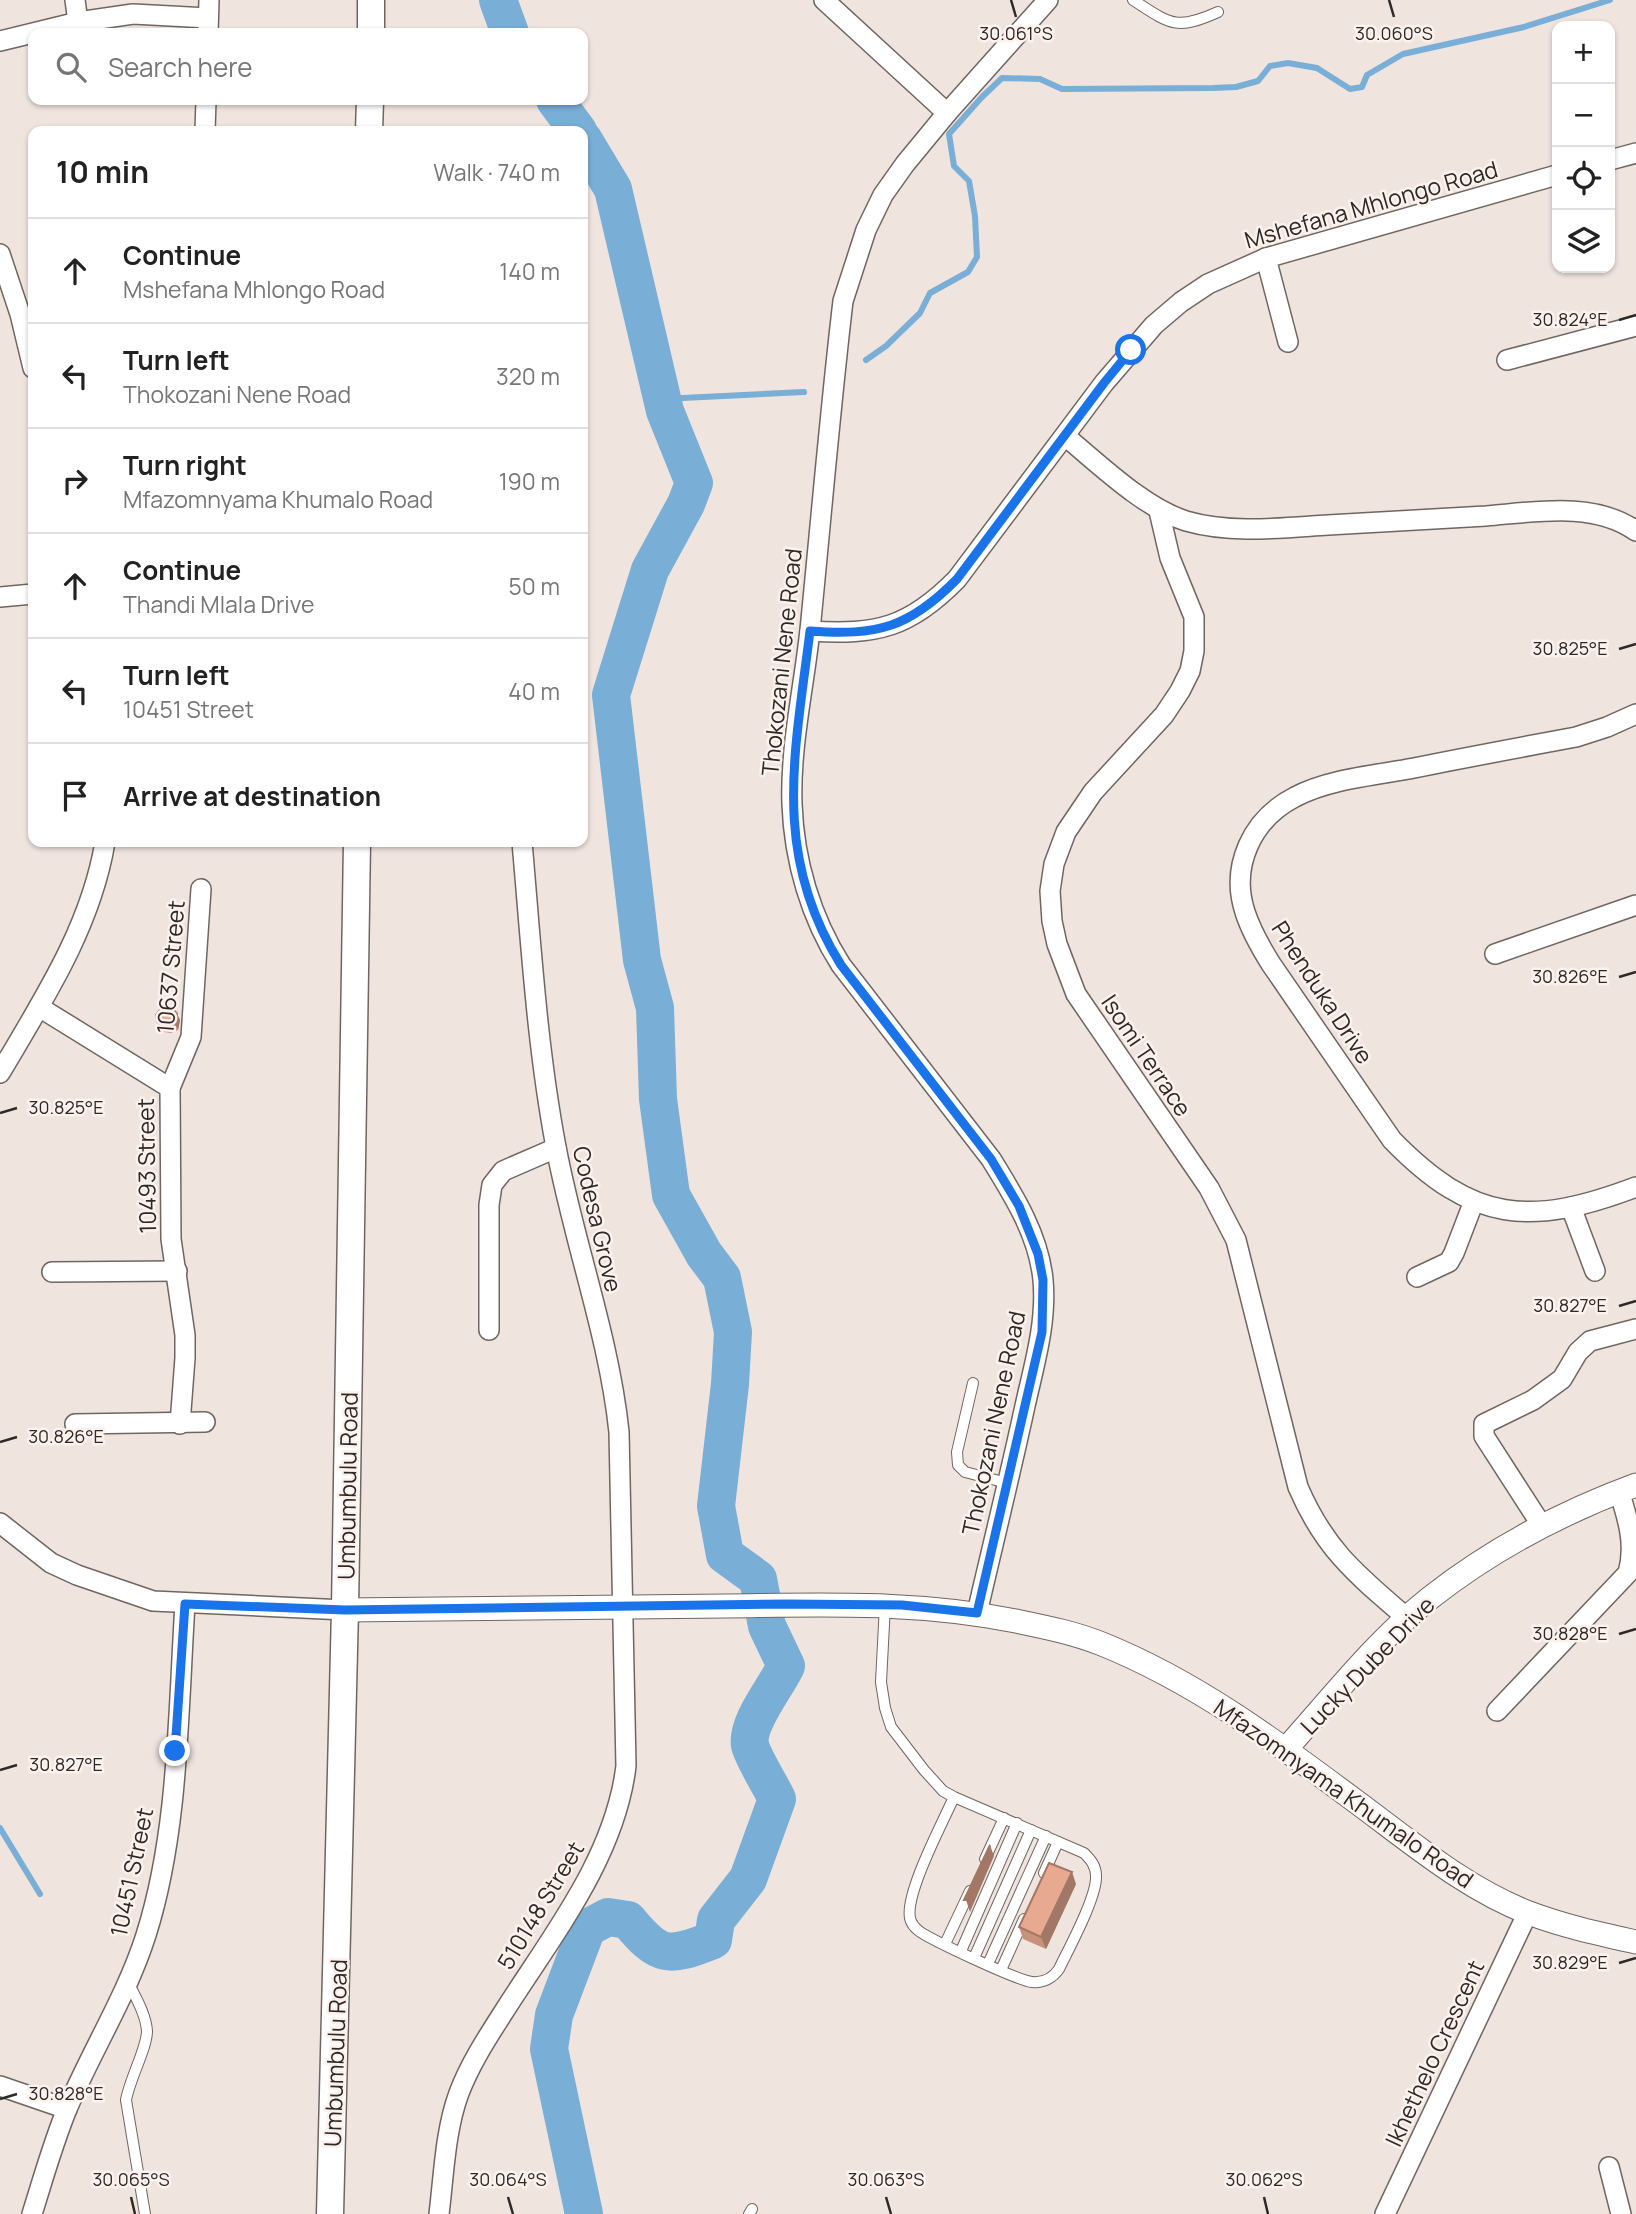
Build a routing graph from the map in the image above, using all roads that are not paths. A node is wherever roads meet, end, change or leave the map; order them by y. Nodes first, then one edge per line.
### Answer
1 (75, 0) edge
2 (372, 0) edge
3 (824, 0) edge
4 (1048, 0) edge
5 (1133, 0) edge
6 (1219, 12) dead end
7 (208, 17) edge
8 (78, 22) junction
9 (53, 28) edge
10 (371, 28) edge
11 (28, 34) edge
12 (0, 41) edge
13 (206, 105) edge
14 (370, 105) edge
15 (947, 113) junction
16 (205, 126) edge
17 (369, 126) edge
18 (1636, 153) edge
19 (1615, 159) edge
20 (1552, 176) edge
21 (0, 254) edge
22 (1266, 258) junction
23 (1636, 326) edge
24 (1287, 342) dead end
25 (28, 345) edge
26 (1507, 360) dead end
27 (1065, 436) junction
28 (1159, 511) junction
29 (1636, 531) edge
30 (28, 594) edge
31 (0, 597) edge
32 (810, 631) junction
33 (1636, 714) edge
34 (104, 847) edge
35 (357, 847) edge
36 (522, 847) edge
37 (201, 889) dead end
38 (1636, 905) edge
39 (1495, 954) dead end
40 (39, 1007) junction
41 (0, 1073) edge
42 (170, 1087) junction
43 (556, 1148) junction
44 (1636, 1187) edge
45 (1474, 1201) junction
46 (1571, 1207) junction
47 (177, 1271) junction
48 (1595, 1271) dead end
49 (52, 1272) dead end
50 (1418, 1277) dead end
51 (1636, 1329) edge
52 (489, 1330) dead end
53 (973, 1383) dead end
54 (205, 1422) dead end
55 (180, 1423) junction
56 (75, 1424) dead end
57 (1007, 1483) junction
58 (1628, 1488) edge
59 (0, 1523) edge
60 (1542, 1526) junction
61 (185, 1604) junction
62 (885, 1605) junction
63 (622, 1607) junction
64 (345, 1610) junction
65 (977, 1613) junction
66 (1406, 1618) junction
67 (1497, 1711) dead end
68 (1286, 1749) junction
69 (954, 1797) junction
70 (1004, 1818) junction
71 (1017, 1824) junction
72 (1031, 1830) junction
73 (1046, 1836) junction
74 (1058, 1842) junction
75 (981, 1868) edge
76 (975, 1881) edge
77 (1037, 1888) edge
78 (1027, 1912) edge
79 (1528, 1912) junction
80 (1636, 1942) edge
81 (945, 1944) junction
82 (961, 1951) junction
83 (974, 1958) junction
84 (988, 1965) junction
85 (1000, 1970) junction
86 (127, 1980) junction
87 (0, 2086) edge
88 (67, 2109) junction
89 (1609, 2168) dead end
90 (32, 2214) edge
91 (145, 2214) edge
92 (330, 2214) edge
93 (439, 2214) edge
94 (1385, 2214) edge
95 (1621, 2214) edge

1 - 8 street
2 - 10 main road
3 - 15 street
4 - 15 street, Thokozani Nene Road
5 - 6 lane
7 - 8 street
8 - 9 street
11 - 12 street
13 - 16 street
14 - 17 main road
15 - 32 street, Thokozani Nene Road
18 - 19 street
20 - 22 street, Mshefana Mhlongo Road
21 - 25 street
22 - 24 street
22 - 27 street, Mshefana Mhlongo Road
23 - 26 street
27 - 28 street
27 - 32 street, Mshefana Mhlongo Road
28 - 29 street
28 - 66 street, Isomi Terrace
30 - 31 street
32 - 57 street, Thokozani Nene Road
33 - 45 street, Phenduka Drive
34 - 40 street
35 - 64 main road, Umbumbulu Road
36 - 43 street, Codesa Grove
37 - 42 street, 10637 Street
38 - 39 street
40 - 41 street
40 - 42 street, 10493 Street
42 - 47 street, 10493 Street
43 - 52 street
43 - 63 street, Codesa Grove
44 - 46 street, Phenduka Drive
45 - 46 street, Phenduka Drive
45 - 50 street
46 - 48 street
47 - 49 street
47 - 55 street, 10493 Street
51 - 60 street
53 - 57 lane
54 - 55 street
55 - 56 street
57 - 65 street, Thokozani Nene Road
58 - 60 street, Lucky Dube Drive
58 - 67 street
59 - 61 street
60 - 66 street, Lucky Dube Drive
61 - 64 street
61 - 86 street, 10451 Street
62 - 63 street, Mfazomnyama Khumalo Road
62 - 65 street, Mfazomnyama Khumalo Road
62 - 69 lane
63 - 64 street, Mfazomnyama Khumalo Road
63 - 93 street, 510148 Street
64 - 92 main road, Umbumbulu Road
65 - 68 street, Mfazomnyama Khumalo Road
66 - 68 street, Lucky Dube Drive
68 - 79 street, Mfazomnyama Khumalo Road
69 - 70 lane
69 - 81 lane
70 - 71 lane
70 - 75 lane
71 - 72 lane
71 - 82 lane
72 - 73 lane
72 - 83 lane
73 - 74 lane
73 - 84 lane
74 - 77 lane
74 - 85 lane
76 - 81 lane
78 - 85 lane
79 - 80 street, Mfazomnyama Khumalo Road
79 - 94 street, Ikhethelo Crescent
81 - 82 lane
82 - 83 lane
83 - 84 lane
84 - 85 lane
86 - 88 street, 10451 Street
86 - 91 lane
87 - 88 street
88 - 90 street, 10451 Street
89 - 95 street

